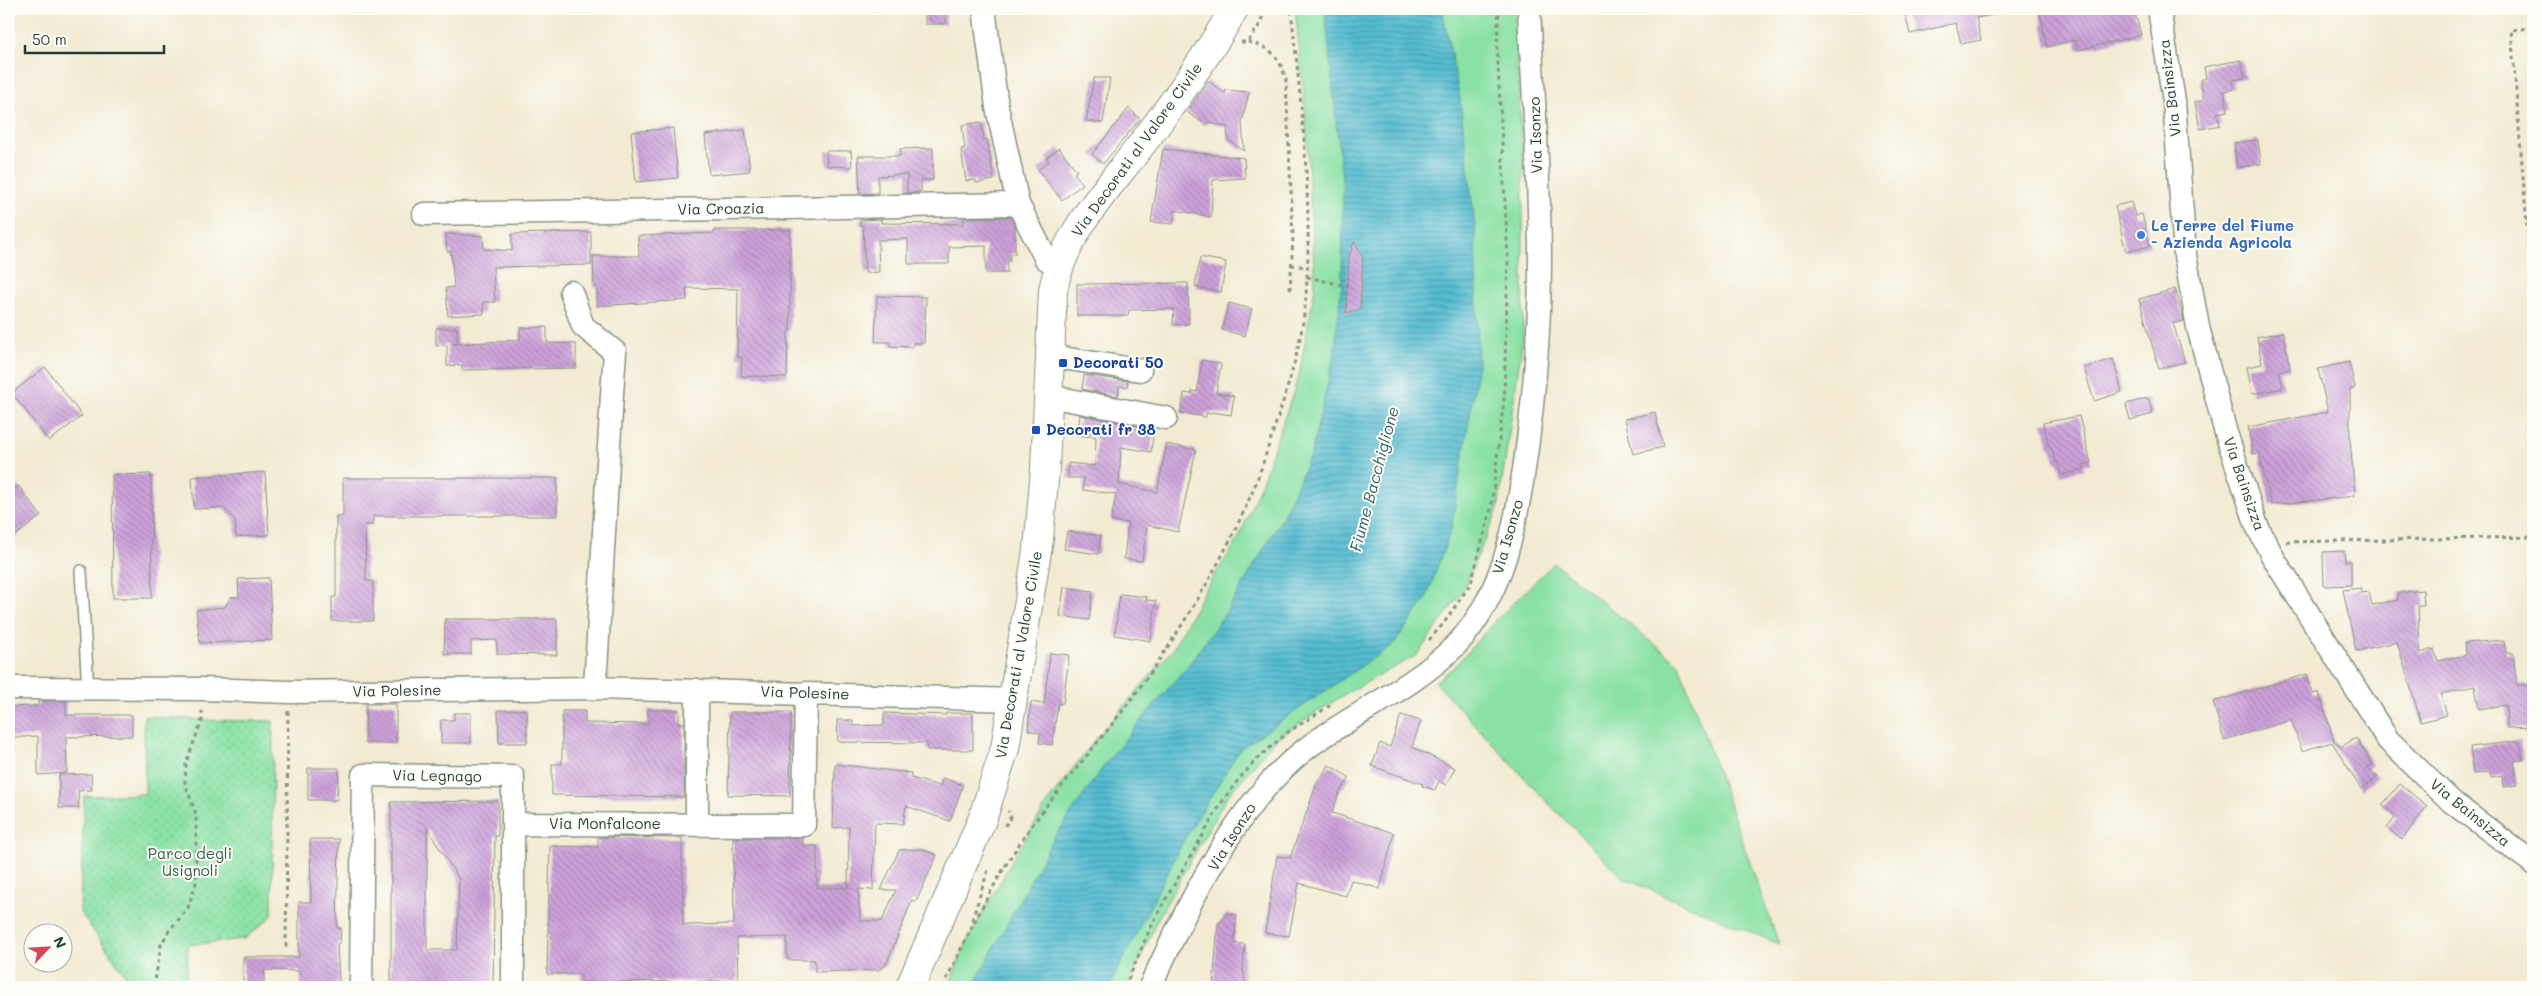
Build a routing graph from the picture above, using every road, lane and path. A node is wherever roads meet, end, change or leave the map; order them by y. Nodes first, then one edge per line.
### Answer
1 (984, 9) edge
2 (1234, 9) edge
3 (1291, 9) edge
4 (1499, 9) edge
5 (1529, 9) edge
6 (2158, 9) edge
7 (2533, 28) edge
8 (1248, 42) dead end
9 (1018, 204) junction
10 (424, 214) dead end
11 (1059, 265) junction
12 (1291, 265) junction
13 (1307, 267) junction
14 (1307, 276) junction
15 (1347, 286) dead end
16 (571, 292) dead end
17 (1290, 292) dead end
18 (2533, 299) edge
19 (1049, 356) junction
20 (1140, 370) dead end
21 (1048, 396) junction
22 (1166, 418) dead end
23 (2533, 537) edge
24 (2267, 547) junction
25 (81, 571) dead end
26 (1424, 645) dead end
27 (9, 688) edge
28 (595, 688) junction
29 (88, 689) junction
30 (203, 689) junction
31 (696, 690) junction
32 (289, 692) junction
33 (806, 693) junction
34 (1015, 700) junction
35 (1338, 701) dead end
36 (514, 824) junction
37 (697, 824) junction
38 (2533, 863) edge
39 (286, 947) dead end
40 (154, 987) edge
41 (361, 987) edge
42 (512, 987) edge
43 (910, 987) edge
44 (943, 987) edge
45 (1124, 987) edge
46 (1150, 987) edge

1 - 9 street
2 - 11 street, Via Decorati al Valore Civile
3 - 13 path
4 - 26 path
5 - 46 street, Via Isonzo
6 - 24 street, Via Bainsizza
7 - 18 path
8 - 12 path
9 - 10 street, Via Croazia
9 - 11 street
11 - 19 street, Via Decorati al Valore Civile
12 - 13 path
12 - 17 path
13 - 14 path
14 - 15 path
14 - 44 path
16 - 28 street
19 - 20 street
19 - 21 street, Via Decorati al Valore Civile
21 - 22 street
21 - 34 street, Via Decorati al Valore Civile
23 - 24 path
24 - 38 street, Via Bainsizza
25 - 29 lane
27 - 29 street, Via Polesine
28 - 31 street, Via Polesine
28 - 32 street, Via Polesine
29 - 30 street, Via Polesine
30 - 32 street, Via Polesine
30 - 40 path
31 - 33 street, Via Polesine
31 - 37 street
32 - 39 path
33 - 34 street, Via Polesine
33 - 37 street, Via Monfalcone
34 - 43 street, Via Decorati al Valore Civile
35 - 45 path
36 - 37 street, Via Monfalcone
36 - 41 street, Via Legnago
36 - 42 street, Via Legnago

